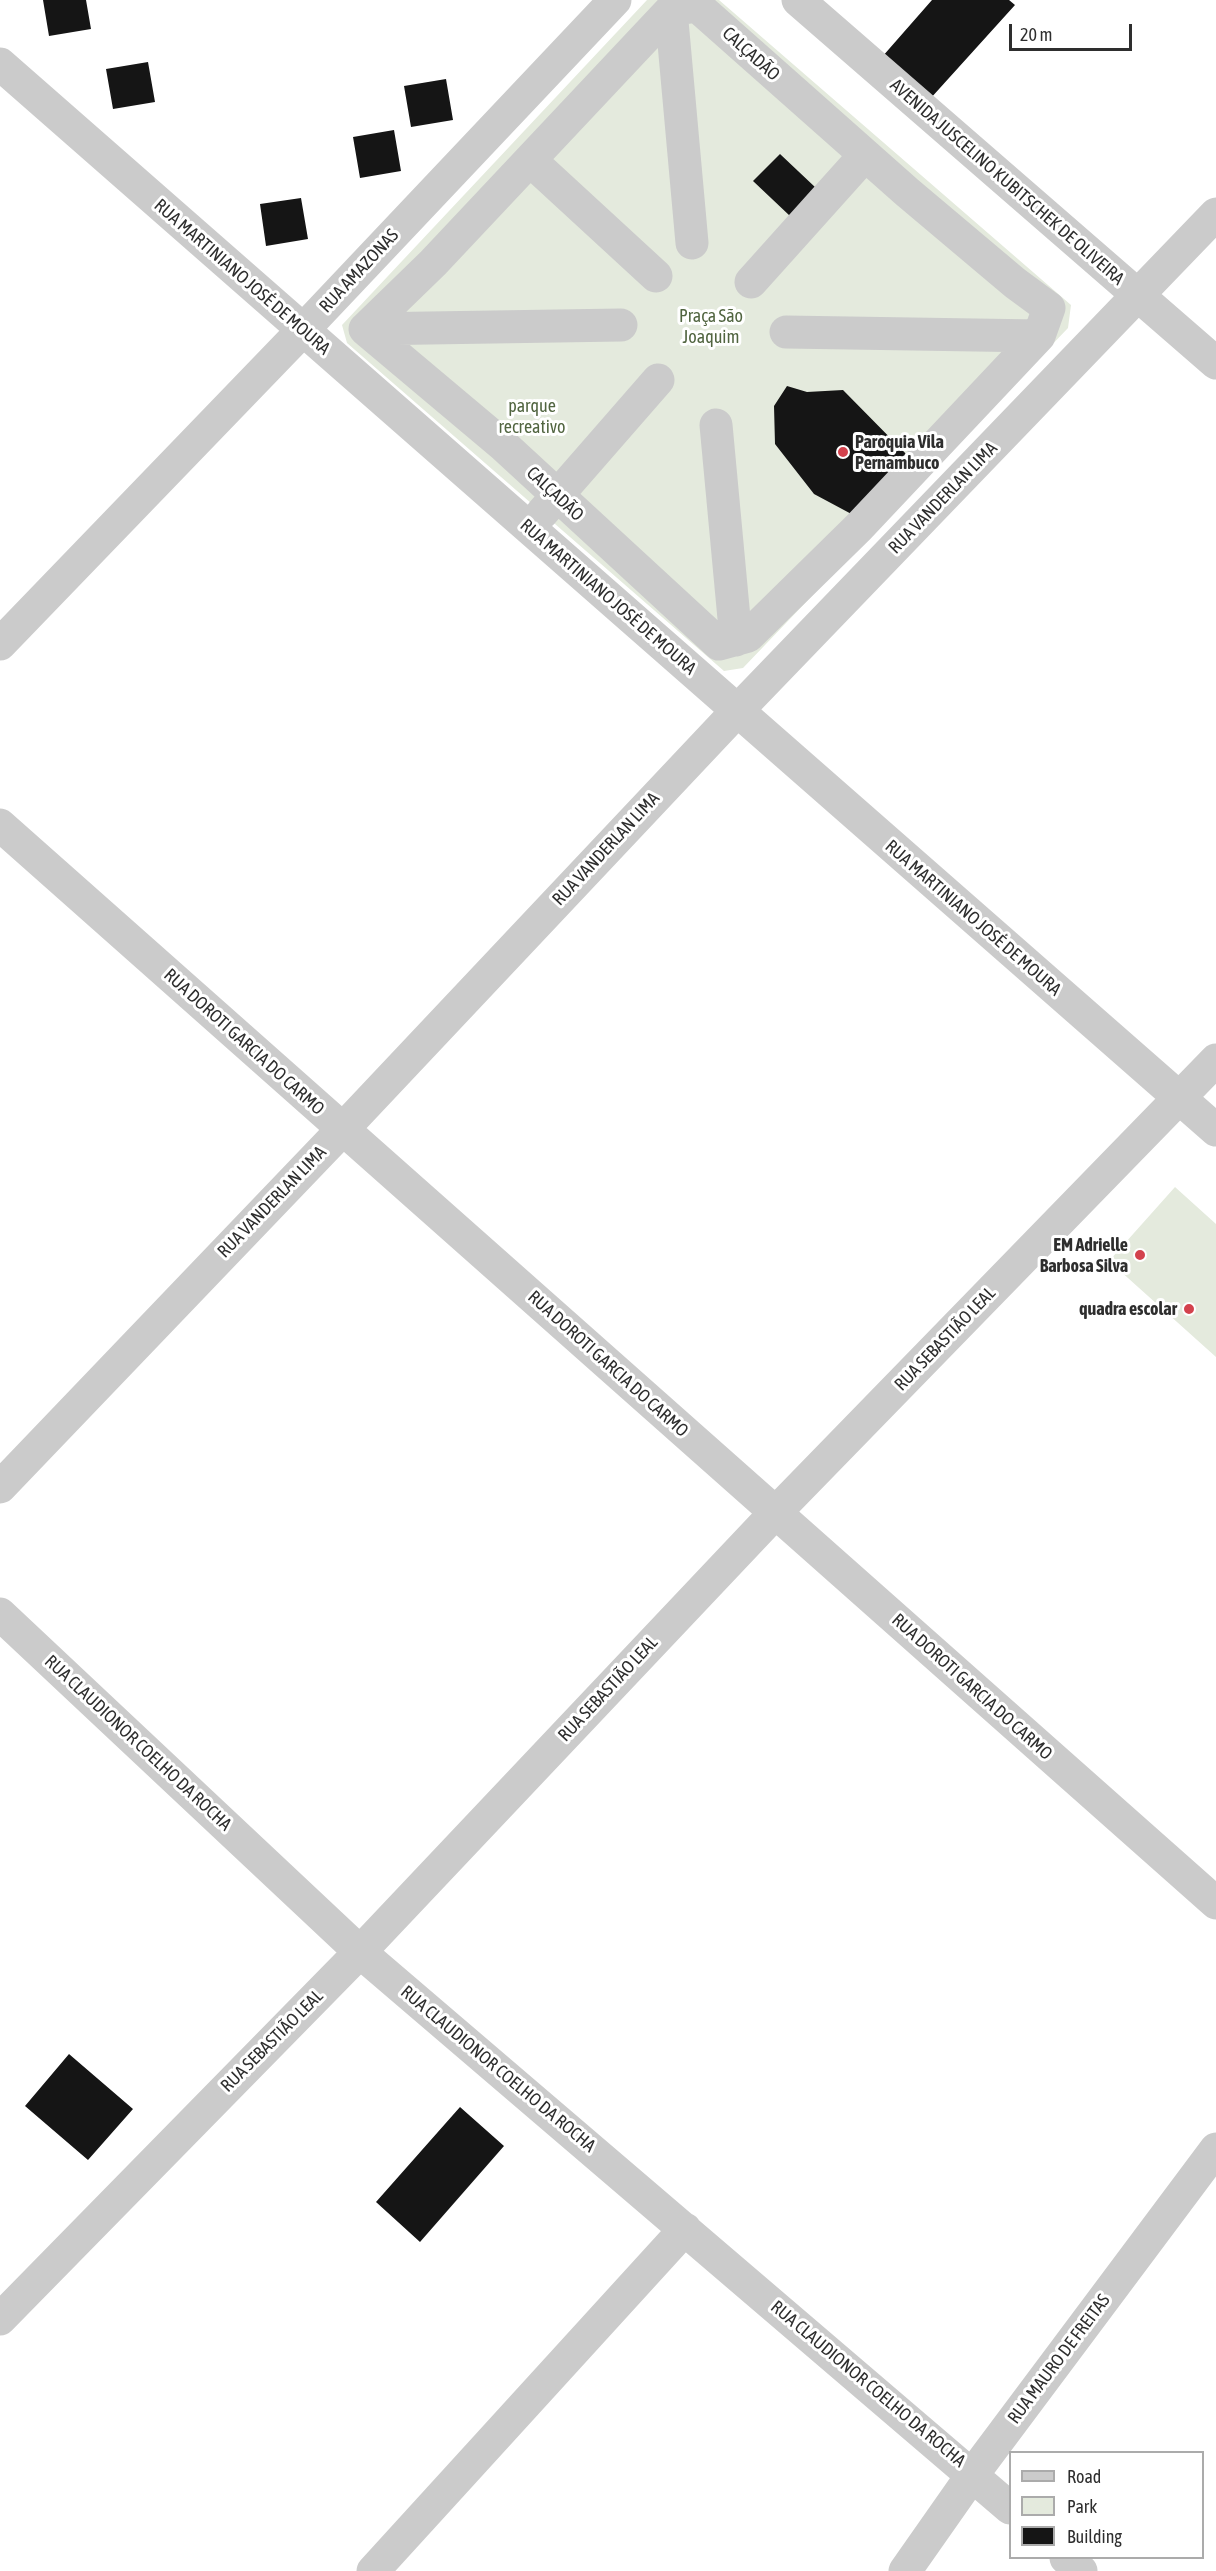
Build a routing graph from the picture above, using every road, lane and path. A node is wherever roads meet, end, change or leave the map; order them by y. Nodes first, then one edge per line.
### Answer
1 (615, 0) edge
2 (798, 0) edge
3 (670, 9) junction
4 (0, 64) edge
5 (865, 155) junction
6 (530, 160) junction
7 (1216, 214) edge
8 (692, 243) dead end
9 (656, 276) dead end
10 (751, 282) dead end
11 (1138, 296) junction
12 (621, 325) dead end
13 (365, 329) junction
14 (303, 330) junction
15 (786, 332) dead end
16 (1039, 336) junction
17 (1216, 363) edge
18 (658, 380) dead end
19 (716, 425) dead end
20 (556, 495) junction
21 (529, 528) junction
22 (736, 640) junction
23 (0, 644) edge
24 (737, 711) junction
25 (0, 825) edge
26 (1216, 1060) edge
27 (1179, 1098) junction
28 (343, 1129) junction
29 (1216, 1130) edge
30 (0, 1487) edge
31 (776, 1512) junction
32 (0, 1614) edge
33 (1216, 1903) edge
34 (360, 1952) junction
35 (1216, 2149) edge
36 (686, 2229) junction
37 (0, 2319) edge
38 (974, 2474) junction
39 (1009, 2506) edge
40 (1067, 2559) edge
41 (373, 2571) edge
42 (905, 2571) edge
43 (1081, 2571) edge

1 - 14 street, RUA AMAZONAS
2 - 11 street, AVENIDA JUSCELINO KUBITSCHEK DE OLIVEIRA
3 - 5 street, CALÇADÃO
3 - 6 street
3 - 8 street
4 - 14 street, RUA MARTINIANO JOSÉ DE MOURA
5 - 10 street
5 - 16 street, CALÇADÃO
6 - 9 street
6 - 13 street
7 - 11 street, RUA VANDERLAN LIMA
11 - 17 street, AVENIDA JUSCELINO KUBITSCHEK DE OLIVEIRA
11 - 24 street, RUA VANDERLAN LIMA
12 - 13 street
13 - 20 street, CALÇADÃO
14 - 21 street, RUA MARTINIANO JOSÉ DE MOURA
14 - 23 street, RUA AMAZONAS
15 - 16 street
16 - 22 street, CALÇADÃO
18 - 20 street
19 - 22 street
20 - 21 street
20 - 22 street, CALÇADÃO
21 - 24 street, RUA MARTINIANO JOSÉ DE MOURA
24 - 27 street, RUA MARTINIANO JOSÉ DE MOURA
24 - 28 street, RUA VANDERLAN LIMA
25 - 28 street, RUA DOROTI GARCIA DO CARMO
26 - 27 street, RUA SEBASTIÃO LEAL
27 - 29 street, RUA MARTINIANO JOSÉ DE MOURA
27 - 31 street, RUA SEBASTIÃO LEAL
28 - 30 street, RUA VANDERLAN LIMA
28 - 31 street, RUA DOROTI GARCIA DO CARMO
31 - 33 street, RUA DOROTI GARCIA DO CARMO
31 - 34 street, RUA SEBASTIÃO LEAL
32 - 34 street, RUA CLAUDIONOR COELHO DA ROCHA
34 - 36 street, RUA CLAUDIONOR COELHO DA ROCHA
34 - 37 street, RUA SEBASTIÃO LEAL
35 - 38 street, RUA MAURO DE FREITAS
36 - 38 street, RUA CLAUDIONOR COELHO DA ROCHA
36 - 41 street
38 - 39 street, RUA CLAUDIONOR COELHO DA ROCHA
38 - 42 street, RUA MAURO DE FREITAS
40 - 43 street

